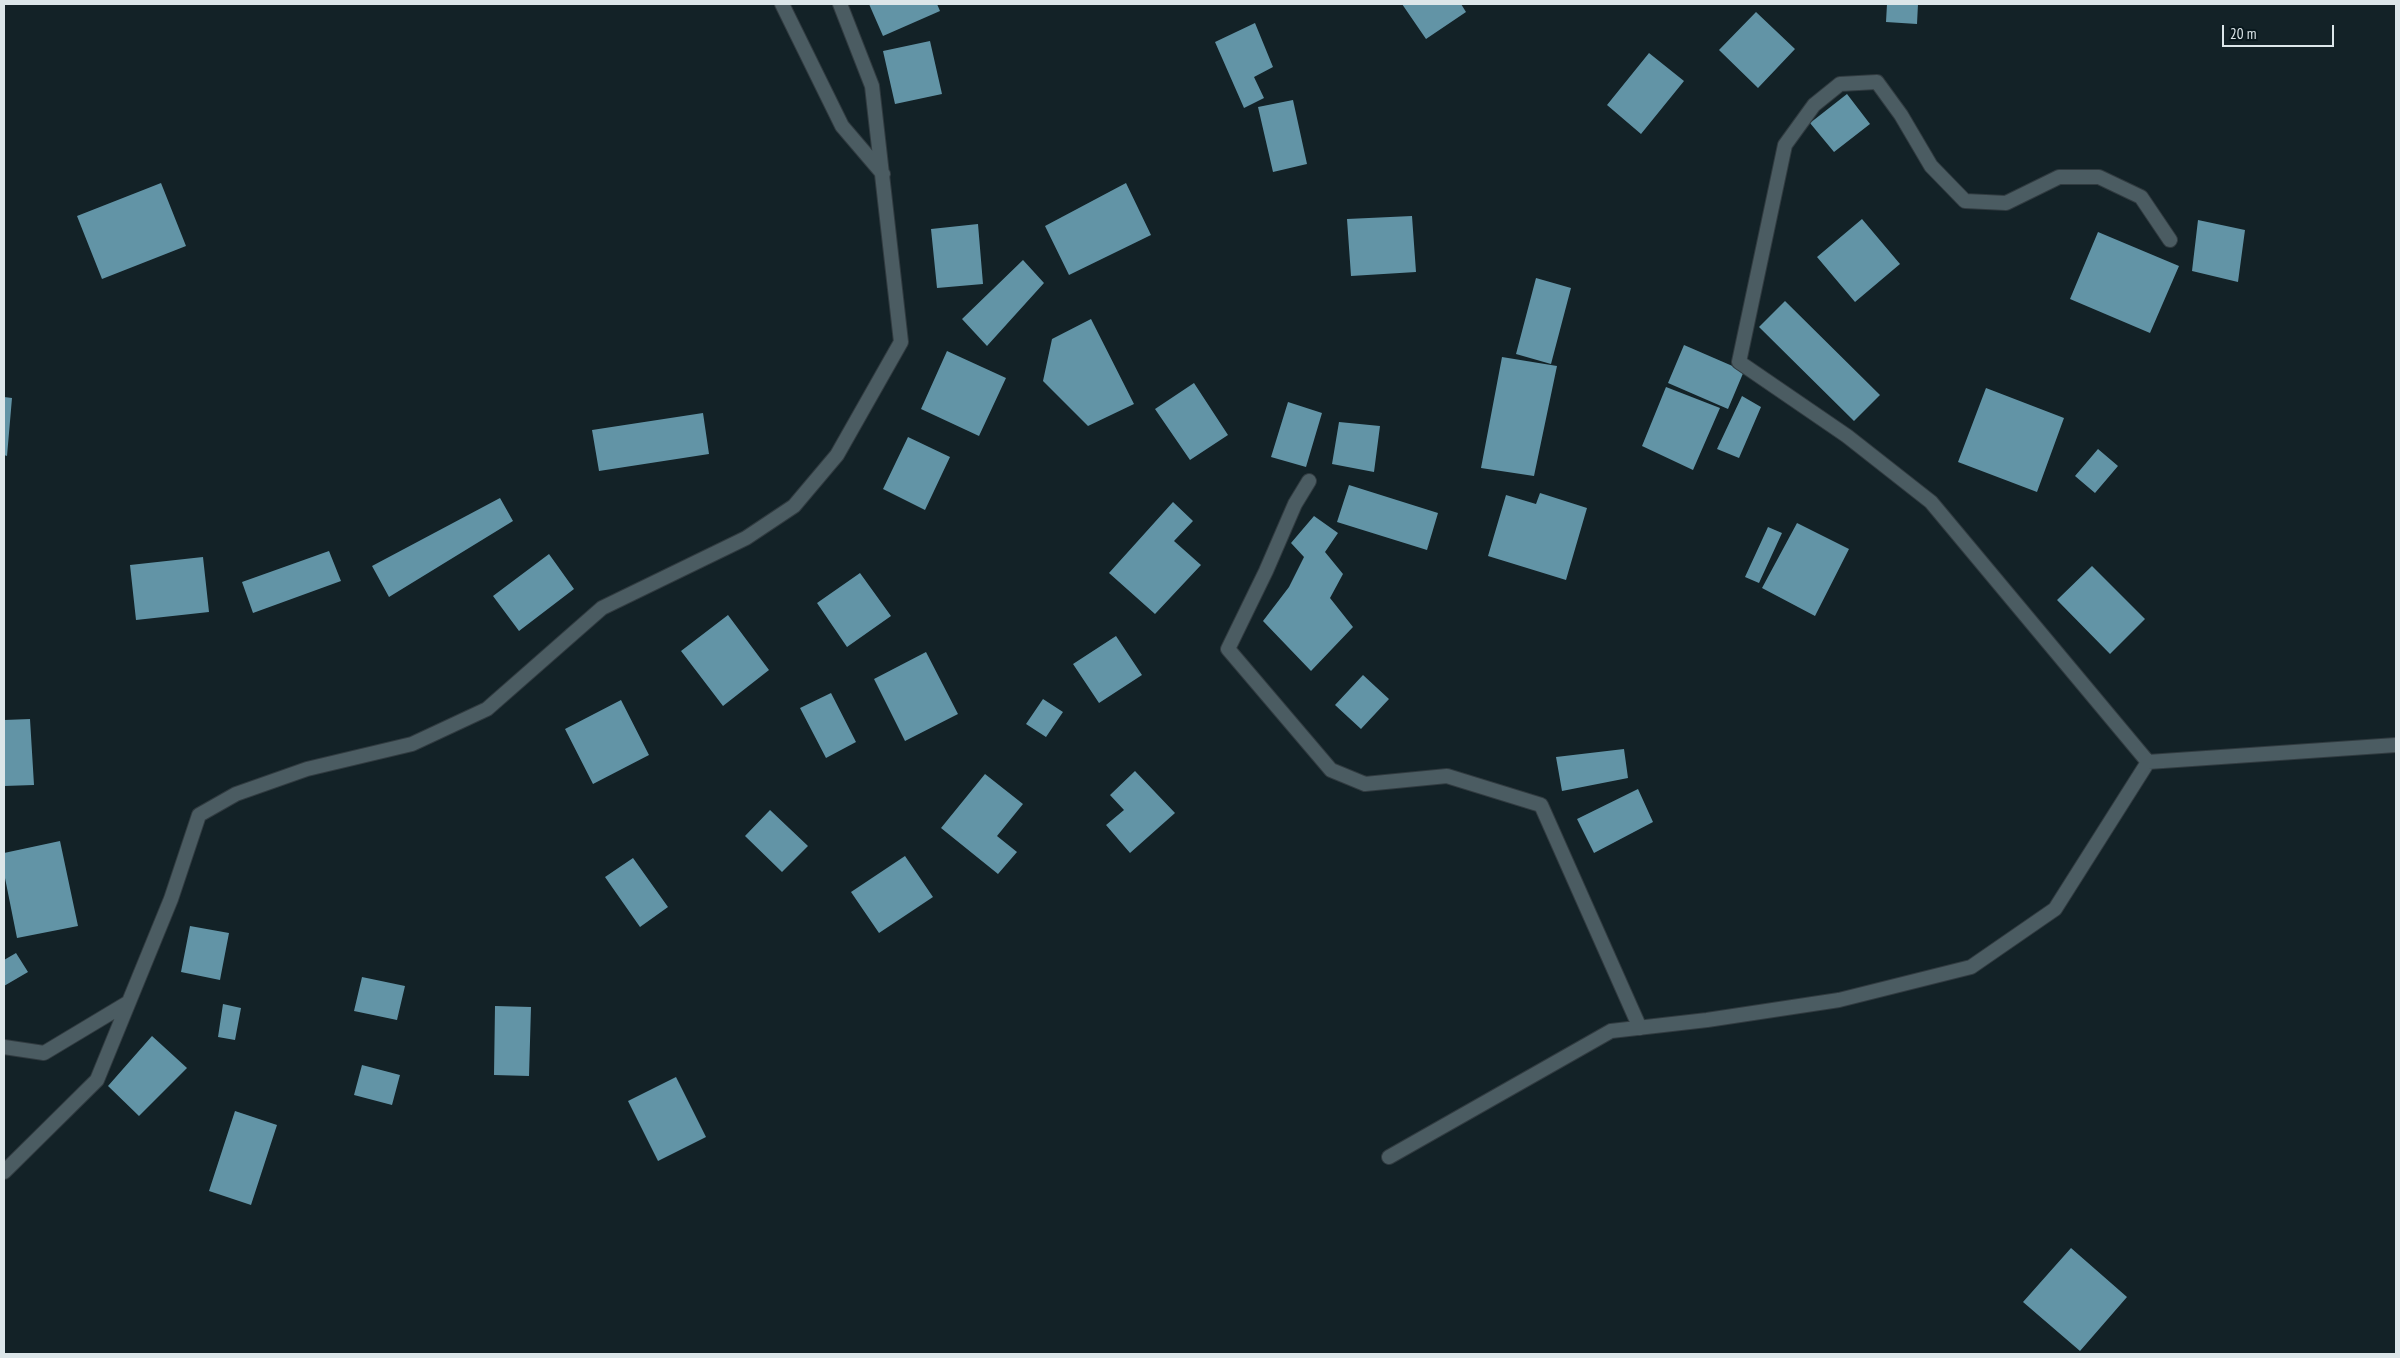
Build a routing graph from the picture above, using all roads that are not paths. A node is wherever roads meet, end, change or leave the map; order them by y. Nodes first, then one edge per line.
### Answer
1 (782, 4) edge
2 (840, 4) edge
3 (884, 174) junction
4 (2170, 240) dead end
5 (1309, 481) dead end
6 (2396, 745) edge
7 (2148, 762) junction
8 (129, 1002) junction
9 (1640, 1028) junction
10 (4, 1047) edge
11 (1390, 1157) dead end
12 (4, 1172) edge

1 - 3 street
2 - 3 street
3 - 8 street
4 - 7 street
5 - 9 street
6 - 7 street
7 - 9 street
8 - 10 street
8 - 12 street
9 - 11 street

